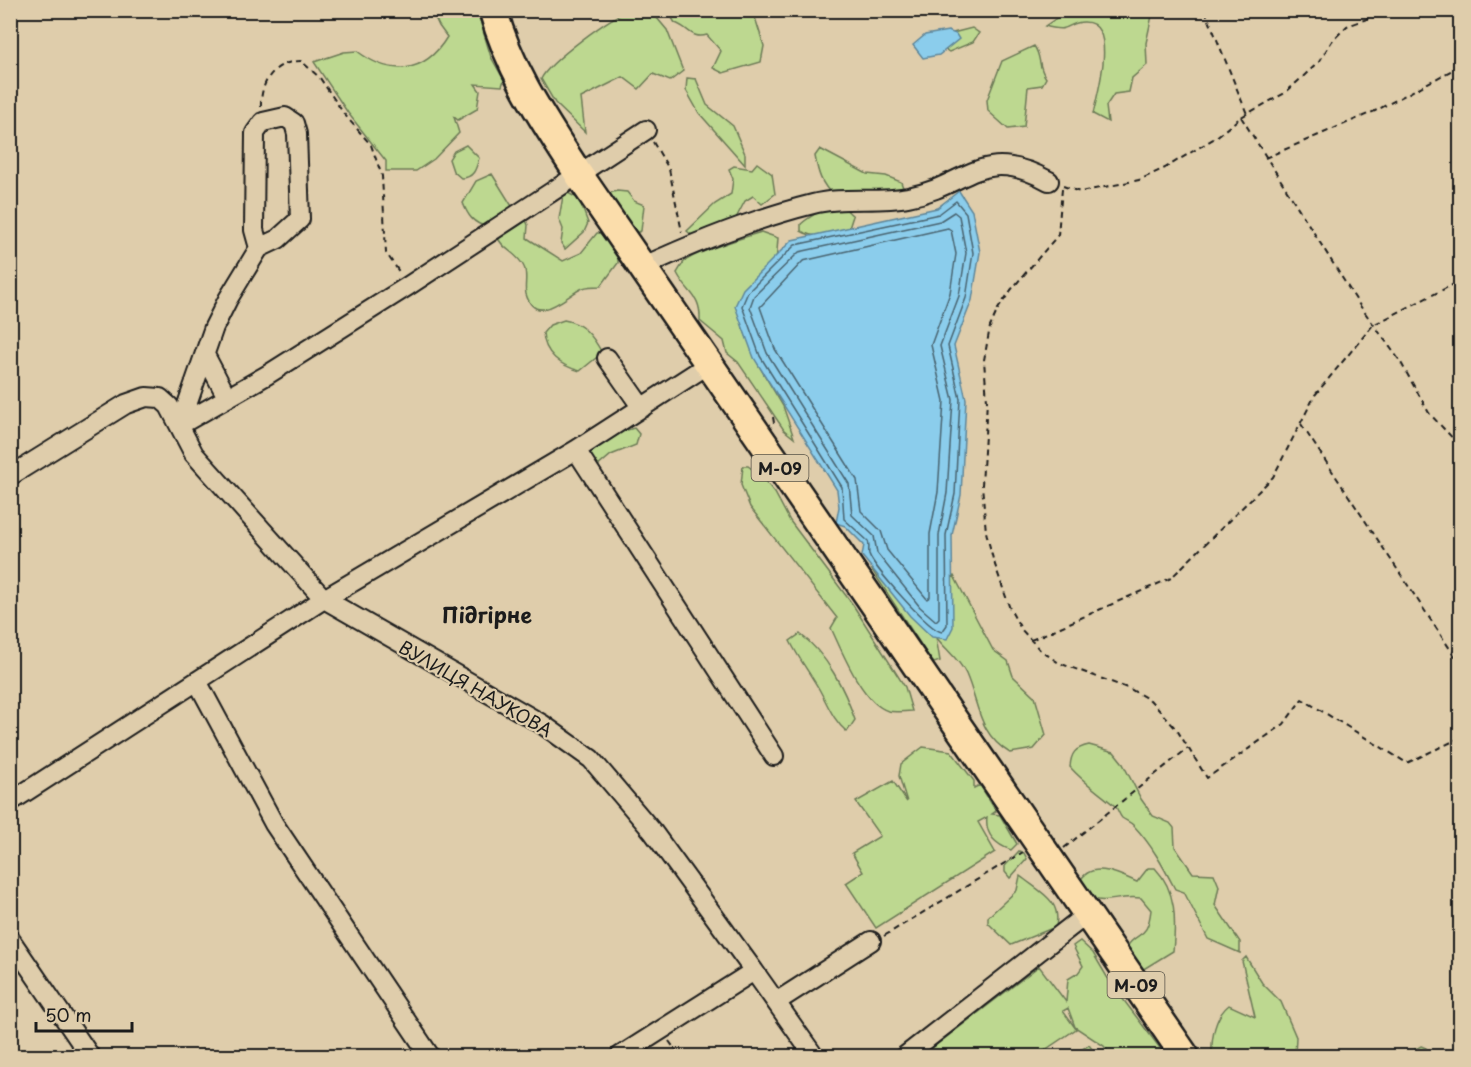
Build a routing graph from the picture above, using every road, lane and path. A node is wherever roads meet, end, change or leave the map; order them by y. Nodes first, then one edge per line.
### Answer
1 (492, 10) edge
2 (1205, 10) edge
3 (1392, 10) edge
4 (1461, 66) edge
5 (1247, 114) junction
6 (1241, 117) junction
7 (263, 122) junction
8 (646, 130) joint
9 (1265, 158) junction
10 (579, 175) junction
11 (1056, 184) junction
12 (686, 247) junction
13 (259, 248) junction
14 (642, 267) junction
15 (1461, 281) edge
16 (408, 286) junction
17 (1373, 325) junction
18 (205, 355) junction
19 (607, 358) dead end
20 (709, 364) junction
21 (227, 397) junction
22 (642, 408) junction
23 (1301, 423) junction
24 (180, 425) junction
25 (1461, 446) edge
26 (576, 450) junction
27 (10, 476) edge
28 (324, 599) junction
29 (1031, 640) junction
30 (1461, 664) edge
31 (197, 681) junction
32 (1461, 738) edge
33 (1188, 748) junction
34 (774, 756) dead end
35 (10, 802) edge
36 (1043, 850) junction
37 (1087, 914) junction
38 (10, 939) edge
39 (872, 941) joint
40 (754, 971) junction
41 (776, 1002) junction
42 (663, 1031) junction
43 (90, 1056) edge
44 (430, 1056) edge
45 (620, 1056) edge
46 (680, 1056) edge
47 (814, 1056) edge
48 (905, 1056) edge
49 (1185, 1056) edge

1 - 10 highway, М-09
2 - 5 path
3 - 5 path
4 - 9 path
5 - 6 path
6 - 9 path
6 - 11 path
7 - 13 street
7 - 13 street
7 - 16 path
8 - 10 street
8 - 12 path
9 - 17 path
10 - 14 highway, М-09
10 - 16 street
11 - 12 street
11 - 29 path
12 - 14 street
13 - 18 street
14 - 20 highway, М-09
15 - 17 path
16 - 21 street
17 - 23 path
17 - 25 path
18 - 21 street
18 - 24 street
19 - 22 street
20 - 22 street
20 - 36 highway, М-09
21 - 24 street
22 - 26 street
23 - 29 path
23 - 30 path
24 - 27 street, ВУЛИЦЯ НАУКОВА
24 - 28 street, ВУЛИЦЯ НАУКОВА
26 - 28 street
26 - 34 street
28 - 31 street
28 - 40 street, ВУЛИЦЯ НАУКОВА
29 - 33 path
31 - 35 street
31 - 44 street
32 - 33 path
33 - 36 path
36 - 37 highway, М-09
36 - 39 path
37 - 48 street
37 - 49 highway, М-09
38 - 43 street
39 - 41 street
40 - 41 street, ВУЛИЦЯ НАУКОВА
40 - 42 street
41 - 47 street, ВУЛИЦЯ НАУКОВА
42 - 45 street
42 - 46 path

